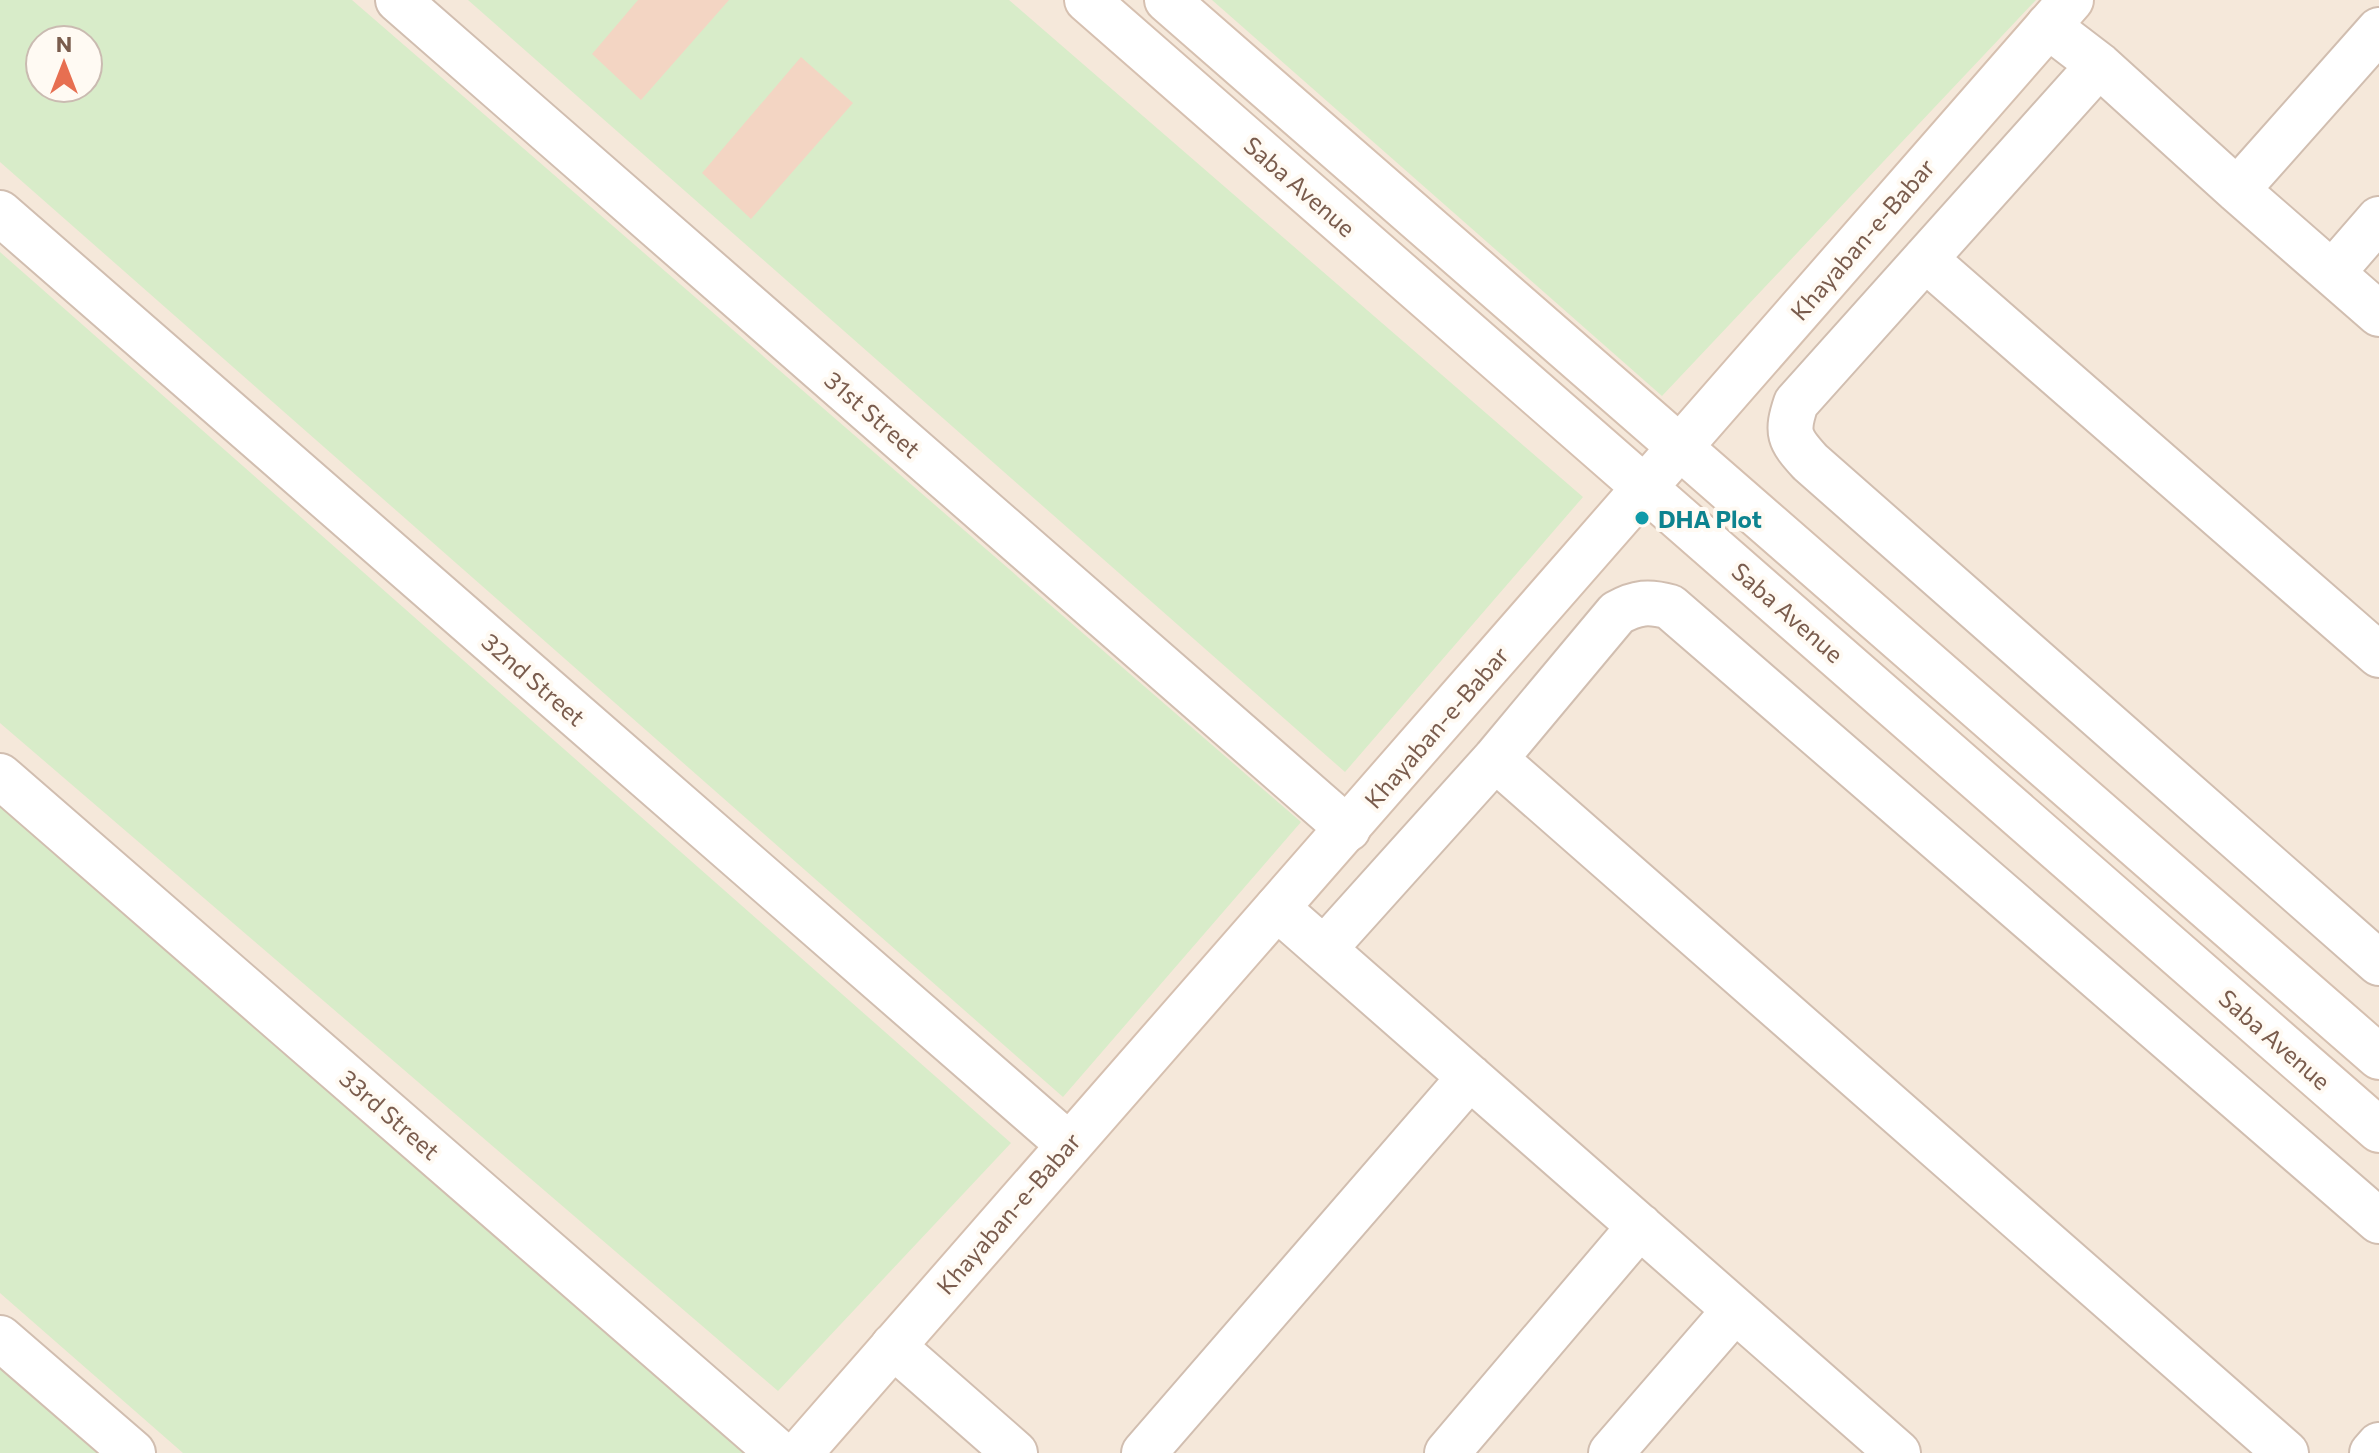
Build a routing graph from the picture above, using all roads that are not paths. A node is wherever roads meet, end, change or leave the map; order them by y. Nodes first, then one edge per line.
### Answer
1 (398, 0) edge
2 (1087, 0) edge
3 (1167, 0) edge
4 (2060, 13) edge
5 (2379, 30) edge
6 (2099, 65) junction
7 (2237, 190) junction
8 (0, 213) edge
9 (2379, 219) edge
10 (1925, 259) junction
11 (2332, 273) junction
12 (2379, 314) edge
13 (1681, 447) junction
14 (1646, 488) junction
15 (2379, 655) edge
16 (1495, 759) junction
17 (0, 776) edge
18 (1348, 829) junction
19 (1277, 908) junction
20 (1324, 949) junction
21 (2379, 963) edge
22 (2379, 1057) edge
23 (1470, 1077) junction
24 (2379, 1130) edge
25 (1068, 1144) junction
26 (2379, 1221) edge
27 (1640, 1226) junction
28 (1735, 1310) junction
29 (0, 1338) edge
30 (893, 1346) junction
31 (2379, 1445) edge
32 (133, 1453) edge
33 (779, 1453) edge
34 (800, 1453) edge
35 (1015, 1453) edge
36 (1144, 1453) edge
37 (1447, 1453) edge
38 (1611, 1453) edge
39 (1898, 1453) edge
40 (2286, 1453) edge
41 (2372, 1453) edge

1 - 18 street, 31st Street
2 - 14 street, Saba Avenue
3 - 13 street
4 - 6 street
4 - 13 street, Khayaban-e-Babar
5 - 7 street
6 - 7 street
6 - 10 street
7 - 11 street
8 - 25 street, 32nd Street
9 - 11 street
10 - 15 street
10 - 21 street
11 - 12 street
13 - 14 street, Khayaban-e-Babar
13 - 22 street
14 - 18 street, Khayaban-e-Babar
14 - 24 street, Saba Avenue
16 - 20 street
16 - 26 street
16 - 40 street
17 - 33 street, 33rd Street
18 - 19 street, Khayaban-e-Babar
19 - 20 street
19 - 25 street, Khayaban-e-Babar
20 - 23 street
23 - 27 street
23 - 36 street
25 - 30 street, Khayaban-e-Babar
27 - 28 street
27 - 37 street
28 - 38 street
28 - 39 street
29 - 32 street
30 - 34 street, Khayaban-e-Babar
30 - 35 street
31 - 41 street

